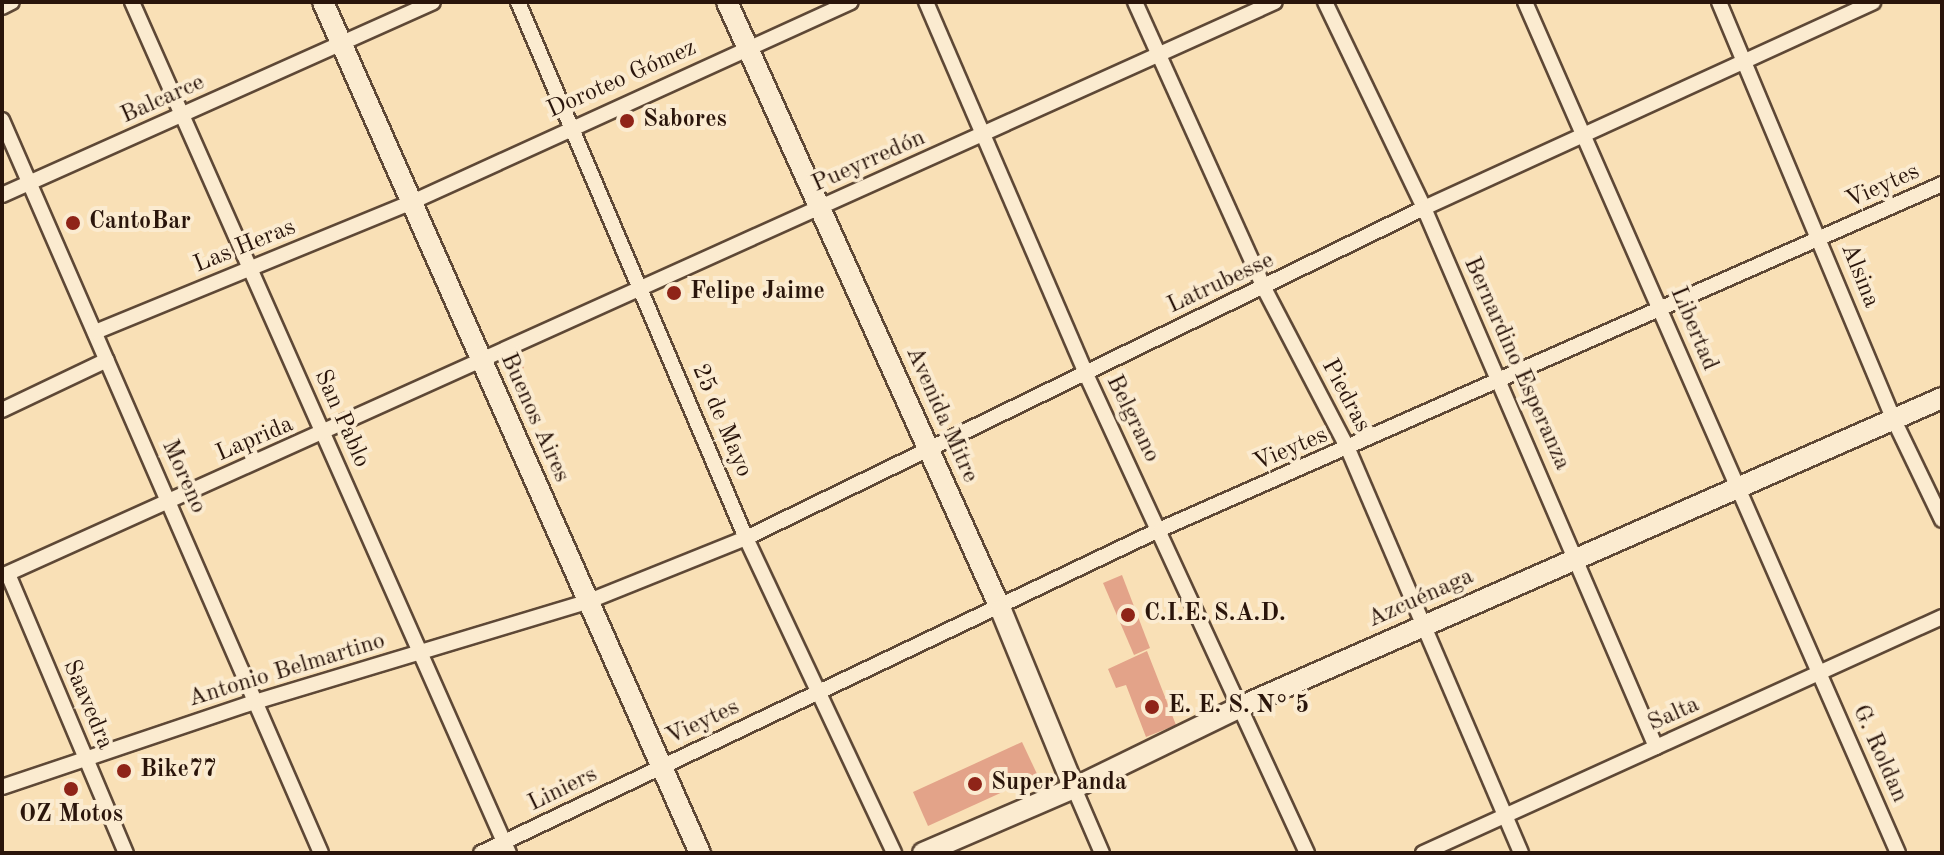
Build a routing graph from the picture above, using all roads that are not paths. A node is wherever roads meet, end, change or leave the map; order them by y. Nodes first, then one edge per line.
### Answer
1 (12, 2) edge
2 (132, 2) edge
3 (323, 2) edge
4 (433, 2) edge
5 (518, 2) edge
6 (727, 2) edge
7 (851, 2) edge
8 (926, 2) edge
9 (1135, 2) edge
10 (1275, 2) edge
11 (1325, 2) edge
12 (1525, 2) edge
13 (1719, 2) edge
14 (1873, 2) edge
15 (2, 7) edge
16 (342, 45) junction
17 (747, 50) junction
18 (1159, 55) junction
19 (1745, 59) junction
20 (182, 116) junction
21 (2, 120) edge
22 (569, 127) junction
23 (984, 134) junction
24 (1582, 137) junction
25 (32, 183) junction
26 (1942, 184) edge
27 (2, 195) edge
28 (412, 202) junction
29 (819, 208) junction
30 (1424, 208) junction
31 (1821, 239) junction
32 (249, 269) junction
33 (641, 288) junction
34 (1265, 290) junction
35 (1661, 309) junction
36 (95, 332) junction
37 (107, 360) junction
38 (480, 361) junction
39 (1085, 372) junction
40 (1498, 383) junction
41 (1942, 398) edge
42 (2, 410) edge
43 (1893, 418) junction
44 (324, 434) junction
45 (926, 447) junction
46 (1348, 449) junction
47 (1736, 487) junction
48 (169, 500) junction
49 (1942, 520) edge
50 (1161, 529) junction
51 (746, 538) junction
52 (1577, 557) junction
53 (5, 575) edge
54 (587, 602) junction
55 (1001, 610) junction
56 (1942, 617) edge
57 (1426, 626) junction
58 (420, 654) junction
59 (1819, 674) junction
60 (818, 693) junction
61 (255, 702) junction
62 (1242, 706) junction
63 (1656, 747) junction
64 (86, 757) junction
65 (663, 766) junction
66 (2, 787) edge
67 (1074, 788) junction
68 (1506, 815) junction
69 (507, 848) edge
70 (126, 853) edge
71 (321, 853) edge
72 (481, 853) edge
73 (700, 853) edge
74 (894, 853) edge
75 (923, 853) edge
76 (1102, 853) edge
77 (1307, 853) edge
78 (1423, 853) edge
79 (1521, 853) edge
80 (1898, 853) edge

1 - 15 street
2 - 20 street, San Pablo
3 - 16 street, Buenos Aires
4 - 16 street, Balcarce
5 - 22 street, 25 de Mayo
6 - 17 street, Avenida Mitre
7 - 17 street, Doroteo Gómez
8 - 23 street, Belgrano
9 - 18 street, Piedras
10 - 18 street, Pueyrredón
11 - 30 street, Bernardino Esperanza
12 - 24 street, Libertad
13 - 19 street, Alsina
14 - 19 street, Latrubesse
16 - 20 street, Balcarce
16 - 28 street, Buenos Aires
17 - 22 street, Doroteo Gómez
17 - 29 street, Avenida Mitre
18 - 23 street, Pueyrredón
18 - 34 street, Piedras
19 - 24 street, Latrubesse
19 - 31 street, Alsina
20 - 25 street, Balcarce
20 - 32 street, San Pablo
21 - 25 street, Moreno
22 - 28 street, Doroteo Gómez
22 - 33 street, 25 de Mayo
23 - 29 street, Pueyrredón
23 - 39 street, Belgrano
24 - 30 street, Latrubesse
24 - 35 street, Libertad
25 - 27 street, Balcarce
25 - 36 street, Moreno
26 - 31 street, Vieytes
28 - 32 street, Las Heras
28 - 38 street, Buenos Aires
29 - 33 street, Pueyrredón
29 - 45 street, Avenida Mitre
30 - 34 street, Latrubesse
30 - 40 street, Bernardino Esperanza
31 - 35 street, Vieytes
31 - 43 street, Alsina
32 - 36 street, Las Heras
32 - 44 street, San Pablo
33 - 38 street, Pueyrredón
33 - 51 street, 25 de Mayo
34 - 39 street, Latrubesse
34 - 46 street, Piedras
35 - 40 street, Vieytes
35 - 47 street, Libertad
36 - 37 street, Moreno
37 - 42 street
37 - 48 street, Moreno
38 - 44 street, Laprida
38 - 54 street, Buenos Aires
39 - 45 street, Latrubesse
39 - 50 street, Belgrano
40 - 46 street, Vieytes
40 - 52 street, Bernardino Esperanza
41 - 43 street, Azcuénaga
43 - 47 street, Azcuénaga
43 - 49 street, Alsina
44 - 48 street, Laprida
44 - 58 street, San Pablo
45 - 51 street, Latrubesse
45 - 55 street, Avenida Mitre
46 - 50 street, Vieytes
46 - 57 street, Piedras
47 - 52 street, Azcuénaga
47 - 59 street, Libertad
48 - 53 street, Laprida
48 - 61 street, Moreno
50 - 55 street, Vieytes
50 - 62 street, Belgrano
51 - 54 street, Latrubesse
51 - 60 street, 25 de Mayo
52 - 57 street, Azcuénaga
52 - 63 street, Bernardino Esperanza
53 - 64 street, Saavedra
54 - 58 street, Antonio Belmartino
54 - 65 street, Buenos Aires
55 - 60 street, Vieytes
55 - 67 street, Avenida Mitre
56 - 59 street, Salta
57 - 62 street, Azcuénaga
57 - 68 street, Piedras
58 - 61 street, Antonio Belmartino
58 - 69 street, San Pablo
59 - 63 street, Salta
59 - 80 street, G. Roldan
60 - 65 street, Vieytes
60 - 74 street, 25 de Mayo
61 - 64 street, Antonio Belmartino
61 - 71 street, Moreno
62 - 67 street, Azcuénaga
62 - 77 street, Belgrano
63 - 68 street, Salta
64 - 66 street, Antonio Belmartino
64 - 70 street, Saavedra
65 - 69 street, Liniers
65 - 73 street, Buenos Aires
67 - 75 street, Azcuénaga
67 - 76 street, Avenida Mitre
68 - 78 street, Salta
68 - 79 street, Piedras
69 - 72 street, Liniers

